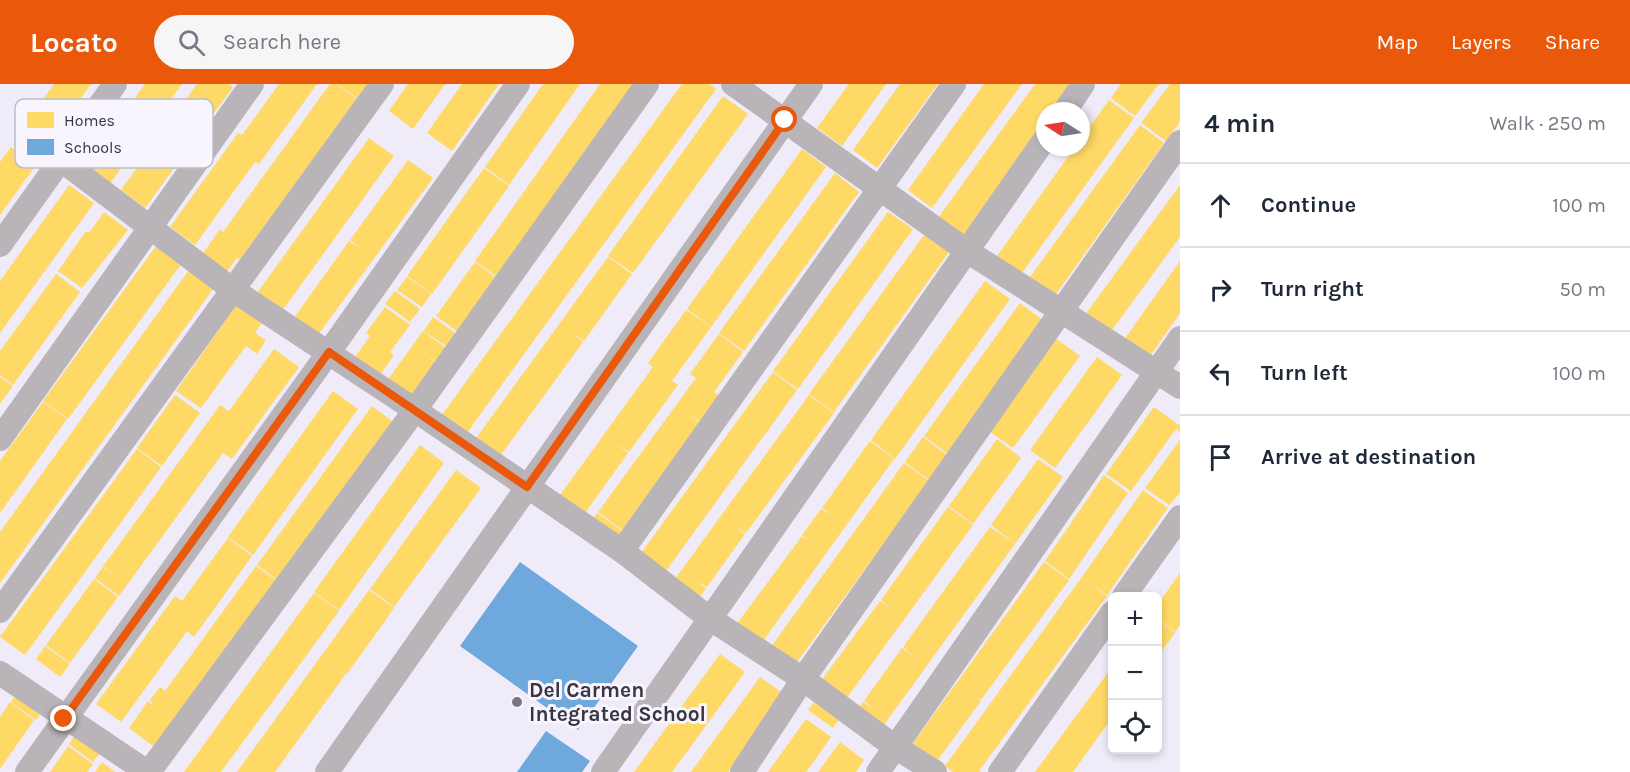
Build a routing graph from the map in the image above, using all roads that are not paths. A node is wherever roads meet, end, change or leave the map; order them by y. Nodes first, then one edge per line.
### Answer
1 (115, 84) edge
2 (252, 84) edge
3 (382, 84) edge
4 (518, 84) edge
5 (647, 84) edge
6 (733, 84) edge
7 (811, 84) edge
8 (954, 84) edge
9 (1083, 84) edge
10 (104, 99) edge
11 (1071, 102) edge
12 (785, 120) junction
13 (213, 140) edge
14 (1180, 142) edge
15 (1036, 152) edge
16 (55, 168) edge
17 (72, 168) edge
18 (194, 168) edge
19 (880, 187) junction
20 (152, 228) junction
21 (0, 245) edge
22 (967, 251) junction
23 (233, 290) junction
24 (1062, 310) junction
25 (1180, 338) edge
26 (329, 352) junction
27 (1157, 371) junction
28 (1180, 387) edge
29 (415, 410) junction
30 (0, 439) edge
31 (527, 487) junction
32 (1180, 517) edge
33 (622, 552) junction
34 (1128, 592) edge
35 (0, 611) edge
36 (709, 618) junction
37 (1108, 620) edge
38 (0, 673) edge
39 (803, 679) junction
40 (64, 719) junction
41 (895, 747) junction
42 (27, 772) edge
43 (148, 772) edge
44 (327, 772) edge
45 (603, 772) edge
46 (742, 772) edge
47 (878, 772) edge
48 (935, 772) edge
49 (1000, 772) edge

1 - 10 street
2 - 13 street
3 - 23 street
4 - 26 street
5 - 29 street
6 - 12 street
7 - 12 street
8 - 19 street
9 - 11 street
12 - 19 street
12 - 31 street
14 - 24 street
15 - 22 street
16 - 21 street
17 - 20 street
18 - 20 street
19 - 22 street
19 - 33 street
20 - 23 street
20 - 30 street
22 - 24 street
22 - 36 street
23 - 26 street
23 - 35 street
24 - 27 street
24 - 39 street
25 - 27 street
26 - 29 street
26 - 40 street
27 - 28 street
27 - 41 street
29 - 31 street
29 - 43 street
31 - 33 street
31 - 44 street
32 - 34 street
33 - 36 street
36 - 39 street
36 - 45 street
37 - 49 street
38 - 40 street
39 - 41 street
39 - 46 street
40 - 42 street
40 - 43 street
41 - 47 street
41 - 48 street

